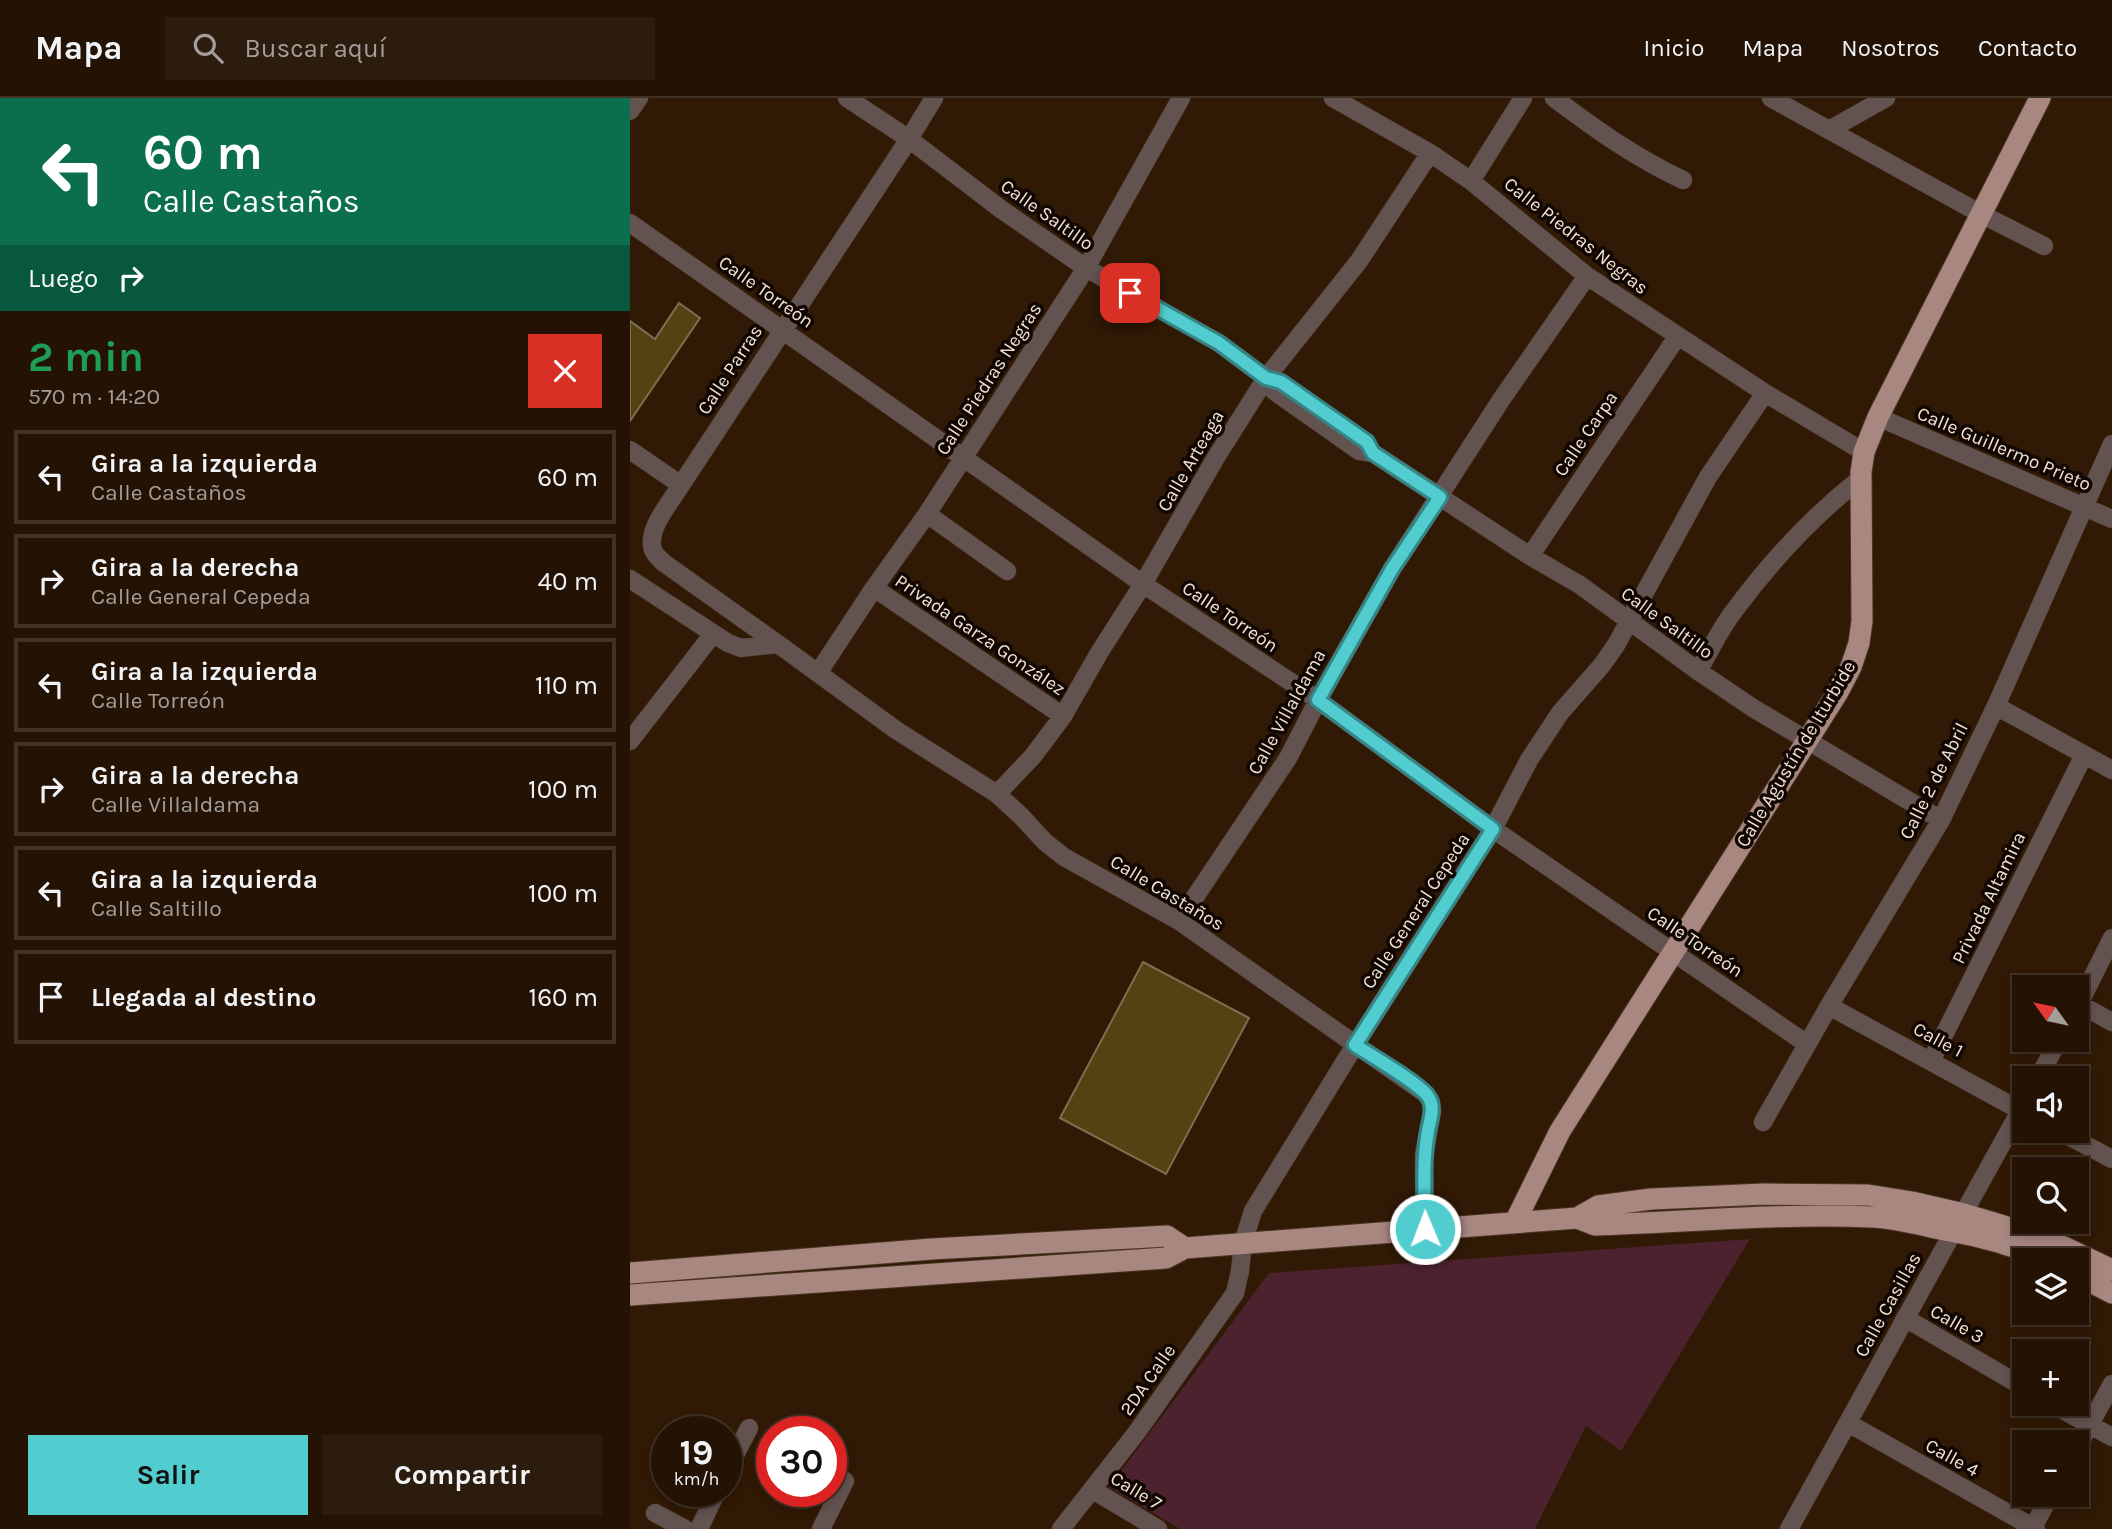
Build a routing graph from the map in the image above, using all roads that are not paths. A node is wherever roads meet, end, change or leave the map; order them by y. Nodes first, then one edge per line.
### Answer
1 (639, 98) edge
2 (847, 98) edge
3 (934, 98) edge
4 (1181, 98) edge
5 (1333, 98) edge
6 (1523, 98) edge
7 (1554, 98) edge
8 (1771, 98) edge
9 (1886, 98) edge
10 (2039, 98) edge
11 (630, 111) edge
12 (1829, 130) junction
13 (909, 139) junction
14 (1430, 153) junction
15 (1683, 180) dead end
16 (1471, 181) junction
17 (1981, 214) junction
18 (630, 223) edge
19 (2044, 246) dead end
20 (1086, 268) junction
21 (1587, 276) junction
22 (782, 329) junction
23 (1677, 337) junction
24 (1266, 378) junction
25 (1765, 393) junction
26 (1878, 417) junction
27 (2112, 444) edge
28 (630, 450) edge
29 (1864, 452) junction
30 (962, 459) junction
31 (1861, 478) junction
32 (681, 485) junction
33 (1440, 497) junction
34 (2085, 506) junction
35 (927, 514) junction
36 (2112, 519) edge
37 (1530, 556) junction
38 (664, 563) joint
39 (1007, 571) dead end
40 (630, 579) edge
41 (1143, 584) junction
42 (874, 588) junction
43 (1628, 620) junction
44 (713, 634) junction
45 (778, 644) junction
46 (1698, 671) junction
47 (818, 673) junction
48 (1318, 700) junction
49 (1996, 706) junction
50 (1063, 716) junction
51 (636, 718) edge
52 (630, 741) edge
53 (1808, 741) junction
54 (2084, 755) junction
55 (2112, 770) edge
56 (996, 794) junction
57 (1941, 820) junction
58 (1493, 829) junction
59 (1179, 921) junction
60 (2112, 938) edge
61 (1674, 953) junction
62 (2090, 982) edge
63 (1829, 1006) junction
64 (2090, 1012) edge
65 (2112, 1022) edge
66 (1807, 1044) junction
67 (1355, 1045) junction
68 (1931, 1060) junction
69 (2012, 1103) edge
70 (1763, 1122) dead end
71 (2012, 1128) edge
72 (2082, 1143) edge
73 (2112, 1159) edge
74 (1958, 1222) junction
75 (1515, 1223) junction
76 (1425, 1229) junction
77 (1243, 1243) junction
78 (1185, 1248) junction
79 (2020, 1248) edge
80 (2112, 1270) edge
81 (630, 1273) edge
82 (2089, 1281) edge
83 (2112, 1293) edge
84 (630, 1295) edge
85 (1905, 1318) junction
86 (2012, 1380) edge
87 (2112, 1384) edge
88 (2074, 1416) edge
89 (1848, 1423) junction
90 (2090, 1425) junction
91 (749, 1428) dead end
92 (2087, 1430) edge
93 (2112, 1437) edge
94 (742, 1441) edge
95 (1093, 1490) junction
96 (709, 1507) edge
97 (832, 1507) edge
98 (2045, 1507) edge
99 (654, 1513) dead end
100 (2034, 1528) edge
101 (685, 1529) edge
102 (699, 1529) edge
103 (821, 1529) edge
104 (1060, 1529) edge
105 (1158, 1529) edge
106 (1789, 1529) edge

1 - 11 street
2 - 13 street, Calle Saltillo
3 - 13 street, Calle Parras
4 - 20 street, Calle Piedras Negras
5 - 14 street, Calle Piedras Negras
6 - 16 street
7 - 15 street
8 - 12 street
9 - 12 street
10 - 17 main road, Calle Agustín de Iturbide
12 - 17 street
13 - 20 street, Calle Saltillo
13 - 22 street, Calle Parras
14 - 16 street, Calle Piedras Negras
14 - 24 street, Calle Arteaga
16 - 21 street, Calle Piedras Negras
17 - 19 street
17 - 26 main road, Calle Agustín de Iturbide
18 - 22 street, Calle Torreón
20 - 24 street, Calle Saltillo
20 - 30 street, Calle Piedras Negras
21 - 23 street, Calle Piedras Negras
21 - 33 street, Calle Villaldama
22 - 30 street, Calle Torreón
22 - 32 street, Calle Parras
23 - 25 street, Calle Piedras Negras
23 - 37 street, Calle Carpa
24 - 33 street, Calle Saltillo
24 - 41 street, Calle Arteaga
25 - 29 street, Calle Piedras Negras
25 - 43 street, Calle General Cepeda
26 - 29 main road, Calle Agustín de Iturbide
26 - 34 street, Calle Guillermo Prieto
27 - 34 street, Calle 2 de Abril
28 - 32 street
29 - 31 main road, Calle Agustín de Iturbide
30 - 35 street, Calle Piedras Negras
30 - 41 street, Calle Torreón
31 - 46 street
31 - 53 main road, Calle Agustín de Iturbide
32 - 38 street, Calle Parras
33 - 37 street, Calle Saltillo
33 - 48 street, Calle Villaldama
34 - 36 street, Calle Guillermo Prieto
34 - 49 street, Calle 2 de Abril
35 - 39 street
35 - 42 street, Calle Piedras Negras
37 - 43 street, Calle Saltillo
38 - 45 street, Calle Castaños
40 - 44 street
41 - 48 street, Calle Torreón
41 - 50 street, Calle Arteaga
42 - 47 street, Calle Piedras Negras
42 - 50 street, Privada Garza González
43 - 46 street, Calle Saltillo
43 - 58 street, Calle General Cepeda
44 - 45 street
44 - 51 street
45 - 47 street, Calle Castaños
46 - 53 street, Calle Saltillo
47 - 56 street, Calle Castaños
48 - 58 street, Calle Torreón
48 - 59 street, Calle Villaldama
49 - 54 street
49 - 57 street, Calle 2 de Abril
50 - 56 street, Calle Arteaga
51 - 52 street
53 - 57 street, Calle Saltillo
53 - 61 main road, Calle Agustín de Iturbide
54 - 55 street
54 - 68 street, Privada Altamira
56 - 59 street, Calle Castaños
57 - 63 street, Calle 2 de Abril
58 - 61 street, Calle Torreón
58 - 67 street, Calle General Cepeda
59 - 67 street, Calle Castaños
60 - 62 street
61 - 66 street, Calle Torreón
61 - 75 main road, Calle Agustín de Iturbide
63 - 66 street, Calle 2 de Abril
63 - 68 street, Calle 1
64 - 65 street
66 - 70 street, Calle 2 de Abril
67 - 76 street, Calle Castaños
67 - 77 street, Calle General Cepeda
68 - 69 street, Calle 1
71 - 74 street, Calle Casillas
72 - 73 street
74 - 75 main road
74 - 79 main road
74 - 80 main road
74 - 85 street, Calle Casillas
75 - 76 main road
76 - 77 main road
77 - 78 main road
77 - 95 street, 2DA Calle
78 - 81 main road
78 - 84 main road
82 - 83 main road
85 - 86 street, Calle 3
85 - 89 street, Calle Casillas
87 - 90 street
88 - 90 street
89 - 100 street, Calle 4
89 - 106 street, Calle Casillas
90 - 92 street
90 - 93 street
91 - 94 street
95 - 104 street, 2DA Calle
95 - 105 street, Calle 7
96 - 102 street
97 - 103 street
98 - 100 street
99 - 101 street

